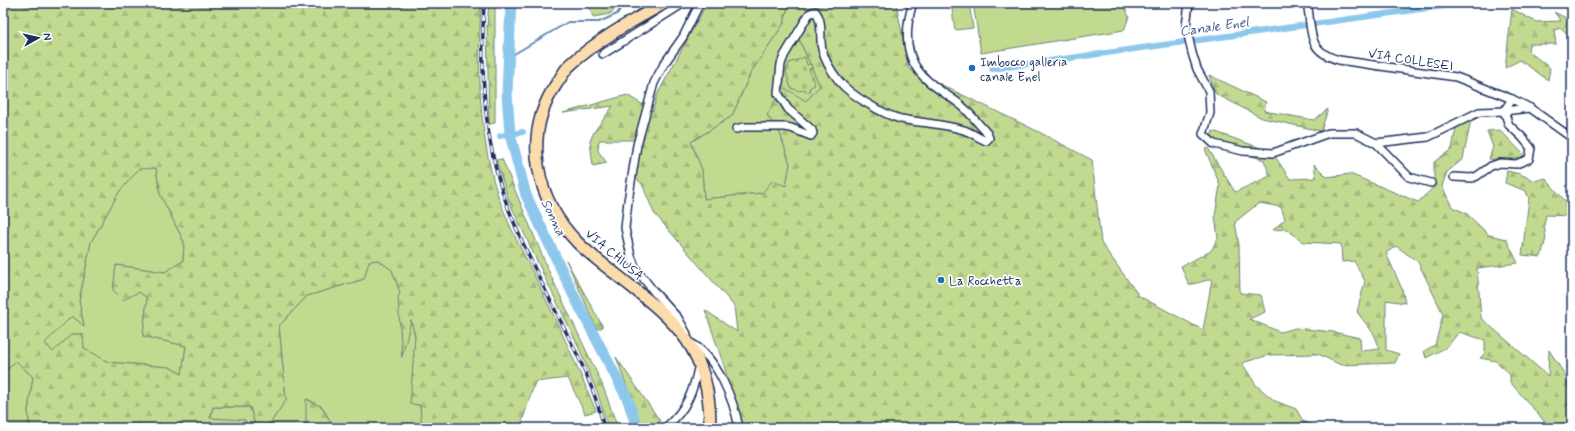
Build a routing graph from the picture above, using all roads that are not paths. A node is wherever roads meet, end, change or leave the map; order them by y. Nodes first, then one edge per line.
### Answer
1 (665, 3) edge
2 (684, 3) edge
3 (700, 3) edge
4 (913, 3) edge
5 (1189, 3) edge
6 (1307, 3) edge
7 (603, 54) dead end
8 (1512, 99) junction
9 (1530, 108) junction
10 (1504, 111) junction
11 (736, 129) dead end
12 (1572, 138) edge
13 (1376, 143) junction
14 (1454, 177) dead end
15 (1431, 183) dead end
16 (689, 342) junction
17 (699, 362) junction
18 (665, 428) edge
19 (710, 428) edge
20 (739, 428) edge

1 - 16 main road, VIA CHIUSA
2 - 7 street
3 - 16 street
4 - 11 street
5 - 13 street
6 - 8 street, VIA COLLESEI
8 - 9 street, VIA COLLESEI
8 - 10 street
9 - 10 street
9 - 12 street, VIA COLLESEI
10 - 13 street
10 - 14 street
13 - 15 street
16 - 17 main road, VIA CHIUSA
16 - 20 street
17 - 18 street
17 - 19 main road, VIA CHIUSA

